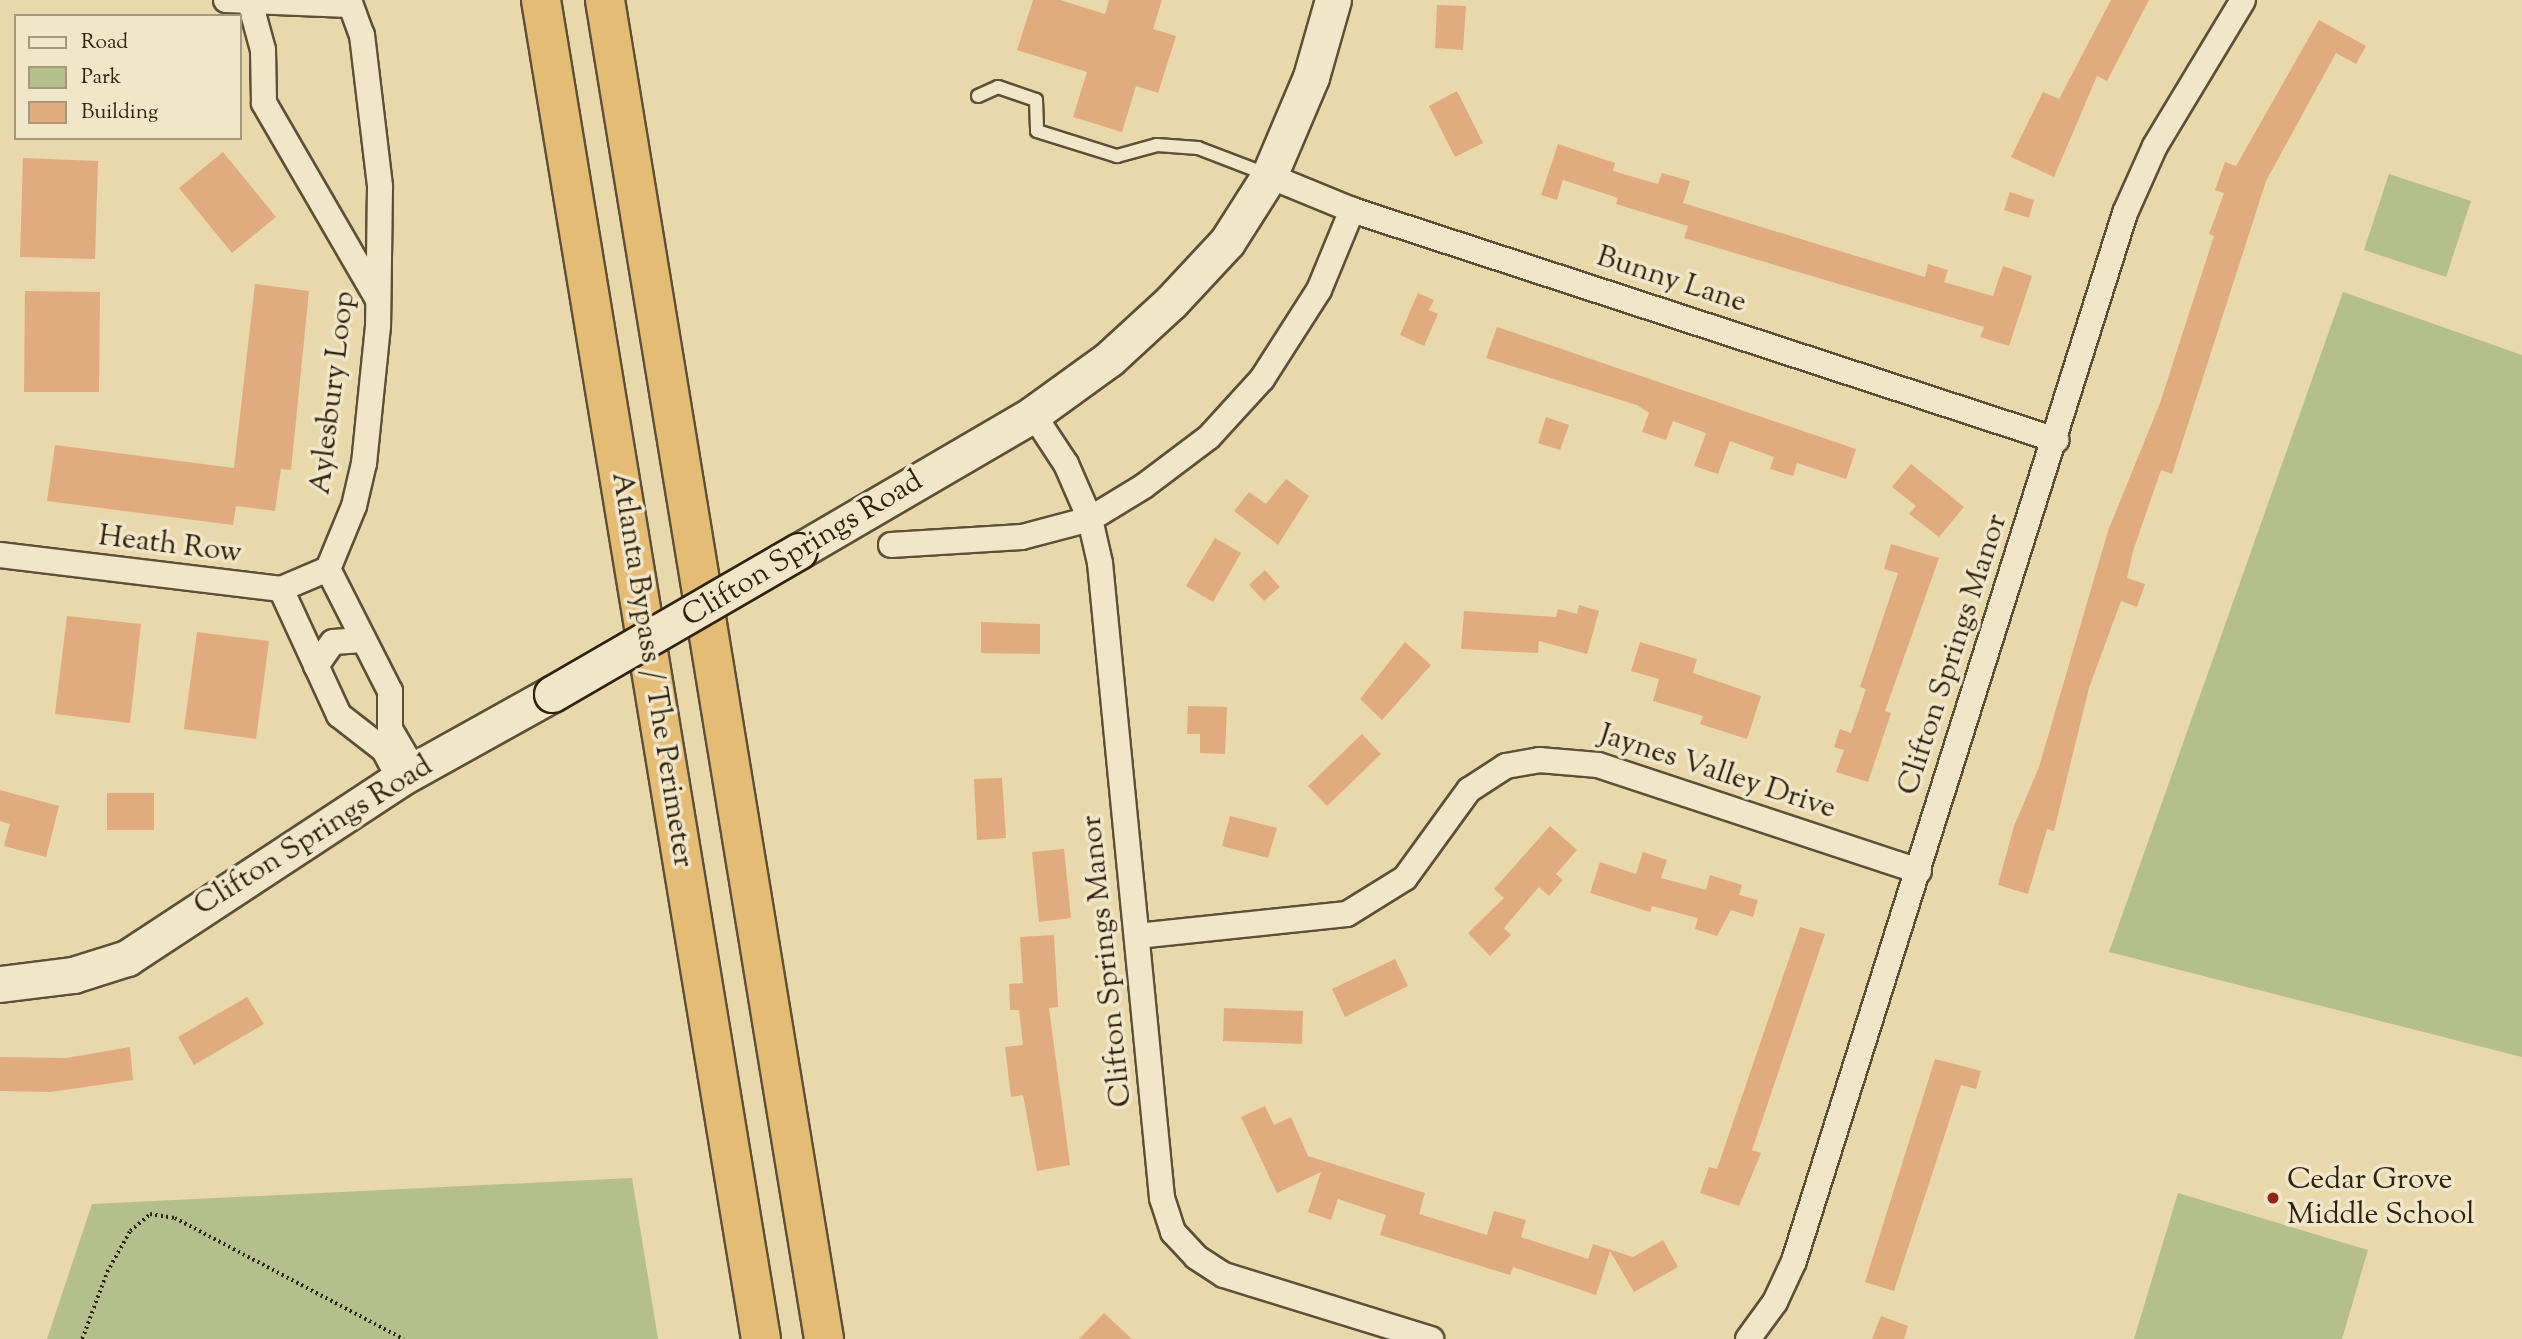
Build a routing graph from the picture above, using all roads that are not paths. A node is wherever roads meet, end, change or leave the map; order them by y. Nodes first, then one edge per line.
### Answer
1 (541, 0) edge
2 (605, 0) edge
3 (1333, 0) edge
4 (2243, 0) edge
5 (238, 1) edge
6 (349, 2) edge
7 (978, 96) dead end
8 (1269, 176) junction
9 (1352, 210) junction
10 (379, 300) junction
11 (1033, 414) junction
12 (2056, 440) junction
13 (1090, 519) junction
14 (891, 545) dead end
15 (0, 555) edge
16 (328, 569) junction
17 (281, 589) junction
18 (363, 640) junction
19 (316, 666) junction
20 (407, 775) junction
21 (1919, 871) junction
22 (1137, 936) junction
23 (0, 984) edge
24 (761, 1339) edge
25 (824, 1339) edge
26 (1432, 1339) edge
27 (1748, 1339) edge

1 - 24 highway, Atlanta Bypass / The Perimeter
2 - 25 highway, Atlanta Bypass / The Perimeter
3 - 8 street, Clifton Springs Road
4 - 12 street, Clifton Springs Manor
5 - 6 street
5 - 10 street
6 - 10 street, Aylesbury Loop
7 - 8 lane
8 - 9 street, Bunny Lane
8 - 11 street, Clifton Springs Road
9 - 12 street, Bunny Lane
9 - 13 street
10 - 16 street, Aylesbury Loop
11 - 13 street, Clifton Springs Manor
11 - 20 street, Clifton Springs Road, bridge
12 - 21 street, Clifton Springs Manor
13 - 14 street
13 - 22 street, Clifton Springs Manor
15 - 17 street, Heath Row
16 - 17 street, Heath Row
16 - 18 street
17 - 19 street
18 - 19 street
18 - 20 street
19 - 20 street
20 - 23 street, Clifton Springs Road
21 - 22 street, Jaynes Valley Drive
21 - 27 street, Clifton Springs Manor
22 - 26 street, Clifton Springs Manor

